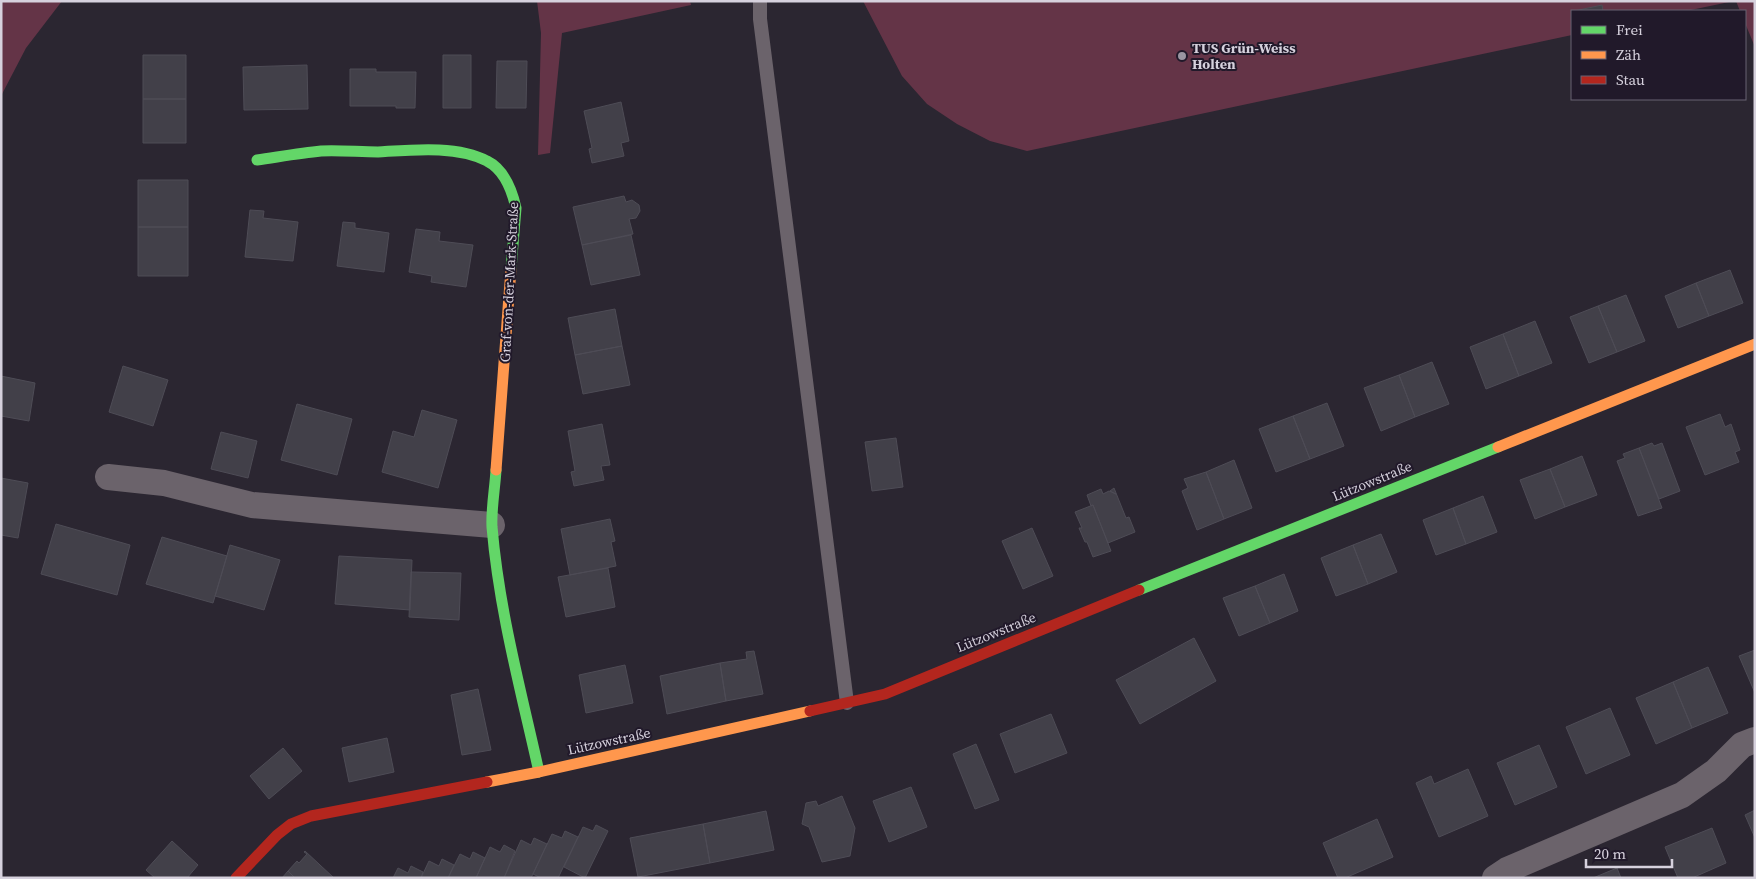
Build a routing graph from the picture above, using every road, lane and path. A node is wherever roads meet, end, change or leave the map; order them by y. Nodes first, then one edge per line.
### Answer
1 (760, 1) edge
2 (257, 160) dead end
3 (1755, 344) edge
4 (108, 477) dead end
5 (492, 525) junction
6 (847, 703) junction
7 (1755, 740) edge
8 (539, 772) junction
9 (236, 878) edge
10 (1495, 878) edge

1 - 6 lane
2 - 5 street, Graf-von-der-Mark-Straße
3 - 6 street, Lützowstraße
4 - 5 street
5 - 8 street, Graf-von-der-Mark-Straße
6 - 8 street, Lützowstraße
7 - 10 street
8 - 9 street, Lützowstraße

